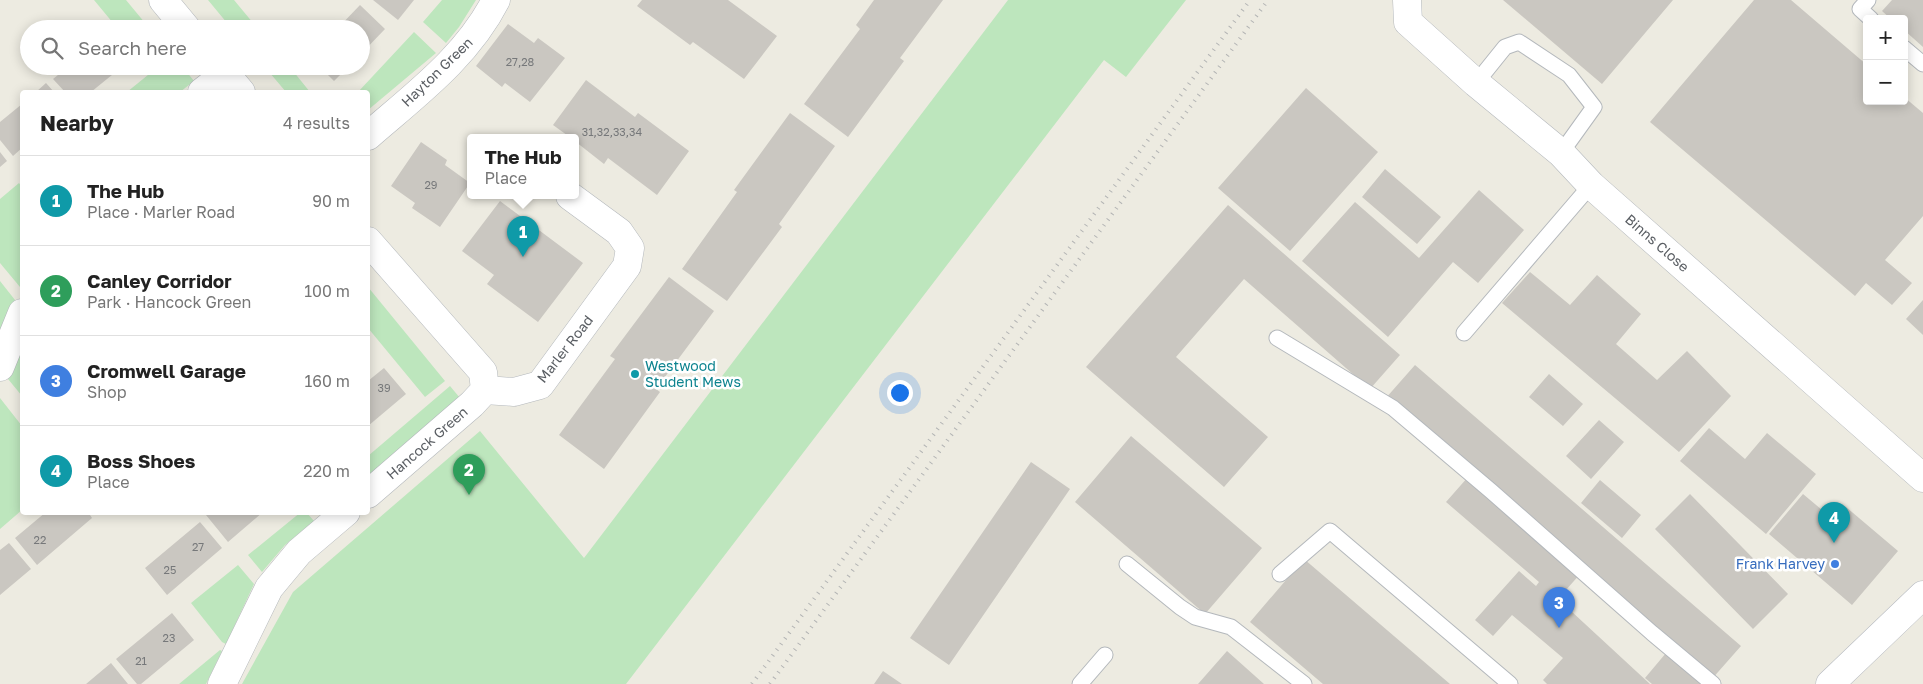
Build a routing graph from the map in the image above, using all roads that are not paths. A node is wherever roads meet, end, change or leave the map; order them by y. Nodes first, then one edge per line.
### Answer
1 (163, 0) edge
2 (496, 0) edge
3 (1408, 0) edge
4 (1868, 0) edge
5 (1867, 15) edge
6 (180, 20) edge
7 (1908, 51) edge
8 (1923, 64) edge
9 (228, 78) edge
10 (1476, 83) junction
11 (206, 90) edge
12 (370, 134) edge
13 (1560, 152) junction
14 (1590, 185) junction
15 (574, 199) edge
16 (370, 243) edge
17 (20, 318) edge
18 (1464, 333) dead end
19 (1277, 338) dead end
20 (0, 367) edge
21 (485, 390) junction
22 (1923, 478) edge
23 (370, 492) edge
24 (343, 515) edge
25 (1127, 564) dead end
26 (1280, 574) dead end
27 (1923, 596) edge
28 (1105, 655) dead end
29 (222, 684) edge
30 (1080, 684) edge
31 (1304, 684) edge
32 (1510, 684) edge
33 (1713, 684) edge
34 (1830, 684) edge

1 - 6 street
2 - 12 street, Hayton Green
3 - 10 street, Binns Close
4 - 5 lane
7 - 8 lane
9 - 11 street
10 - 13 street, Binns Close
10 - 13 lane
13 - 14 street, Binns Close
14 - 18 lane
14 - 22 street, Binns Close
15 - 21 street, Marler Road
16 - 21 street
17 - 20 street
19 - 33 lane
21 - 23 street, Hancock Green
24 - 29 street
25 - 31 lane
26 - 32 lane
27 - 34 street
28 - 30 lane

